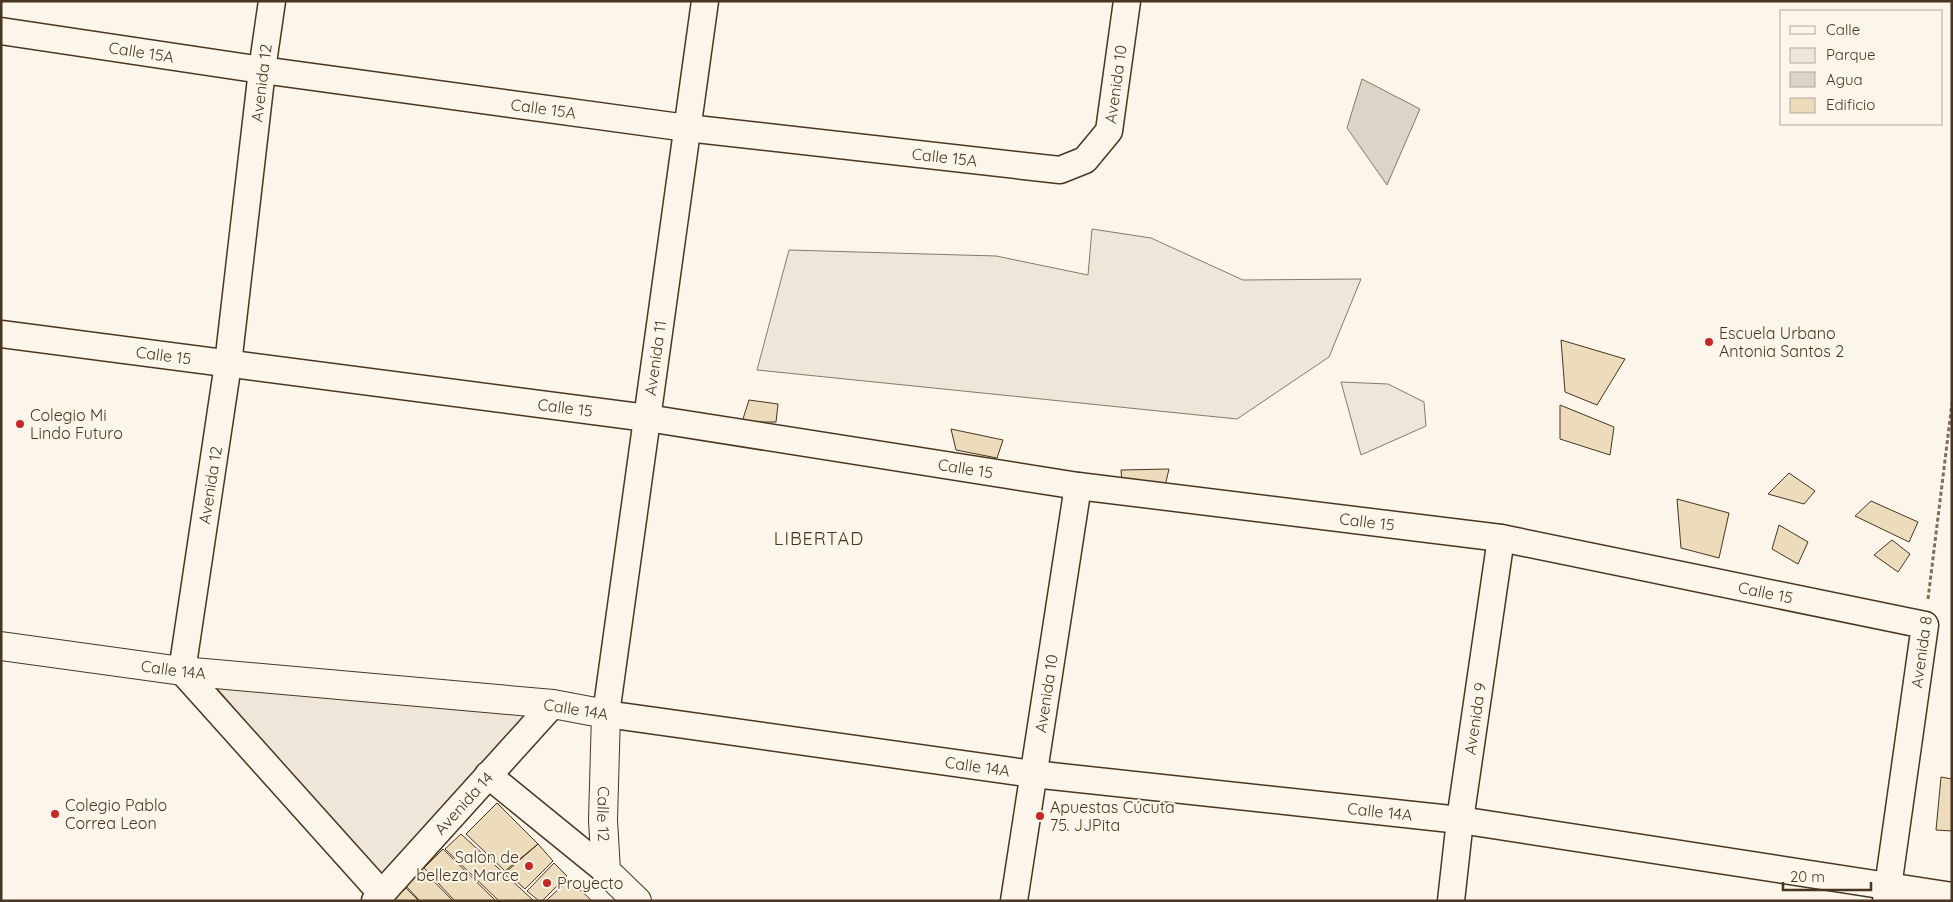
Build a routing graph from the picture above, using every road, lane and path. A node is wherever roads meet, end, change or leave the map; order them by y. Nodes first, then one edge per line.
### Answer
1 (272, 1) edge
2 (705, 1) edge
3 (1127, 1) edge
4 (1, 31) edge
5 (262, 70) junction
6 (687, 128) junction
7 (1085, 160) joint
8 (1, 334) edge
9 (228, 364) junction
10 (1952, 403) edge
11 (647, 418) junction
12 (1078, 486) junction
13 (1501, 538) junction
14 (1925, 624) junction
15 (1, 646) edge
16 (182, 671) junction
17 (553, 704) junction
18 (606, 714) junction
19 (1033, 774) junction
20 (488, 775) junction
21 (1460, 820) junction
22 (606, 871) junction
23 (1886, 893) edge
24 (1952, 896) edge
25 (378, 897) edge
26 (637, 901) edge
27 (1014, 901) edge
28 (1451, 901) edge

1 - 5 street, Avenida 12
2 - 6 street, Avenida 11
3 - 7 street, Avenida 10
4 - 5 street, Calle 15A
5 - 6 street, Calle 15A
5 - 9 street, Avenida 12
6 - 7 street, Calle 15A
6 - 11 street, Avenida 11
8 - 9 street, Calle 15
9 - 11 street, Calle 15
9 - 16 street, Avenida 12
10 - 14 path, Avenida 8
11 - 12 street, Calle 15
11 - 18 street, Avenida 11
12 - 13 street, Calle 15
12 - 19 street, Avenida 10
13 - 14 street, Calle 15
13 - 21 street, Avenida 9
14 - 23 street, Avenida 8
15 - 16 street, Calle 14A
16 - 17 street, Calle 14A
16 - 25 street
17 - 18 street, Calle 14A
17 - 20 street, Avenida 14
18 - 19 street, Calle 14A
18 - 22 street, Calle 12
19 - 21 street, Calle 14A
19 - 27 street, Avenida 10
20 - 22 street
20 - 25 street, Avenida 14
21 - 23 street, Calle 14A
21 - 28 street, Avenida 9
22 - 26 street
23 - 24 street, Calle 14A

